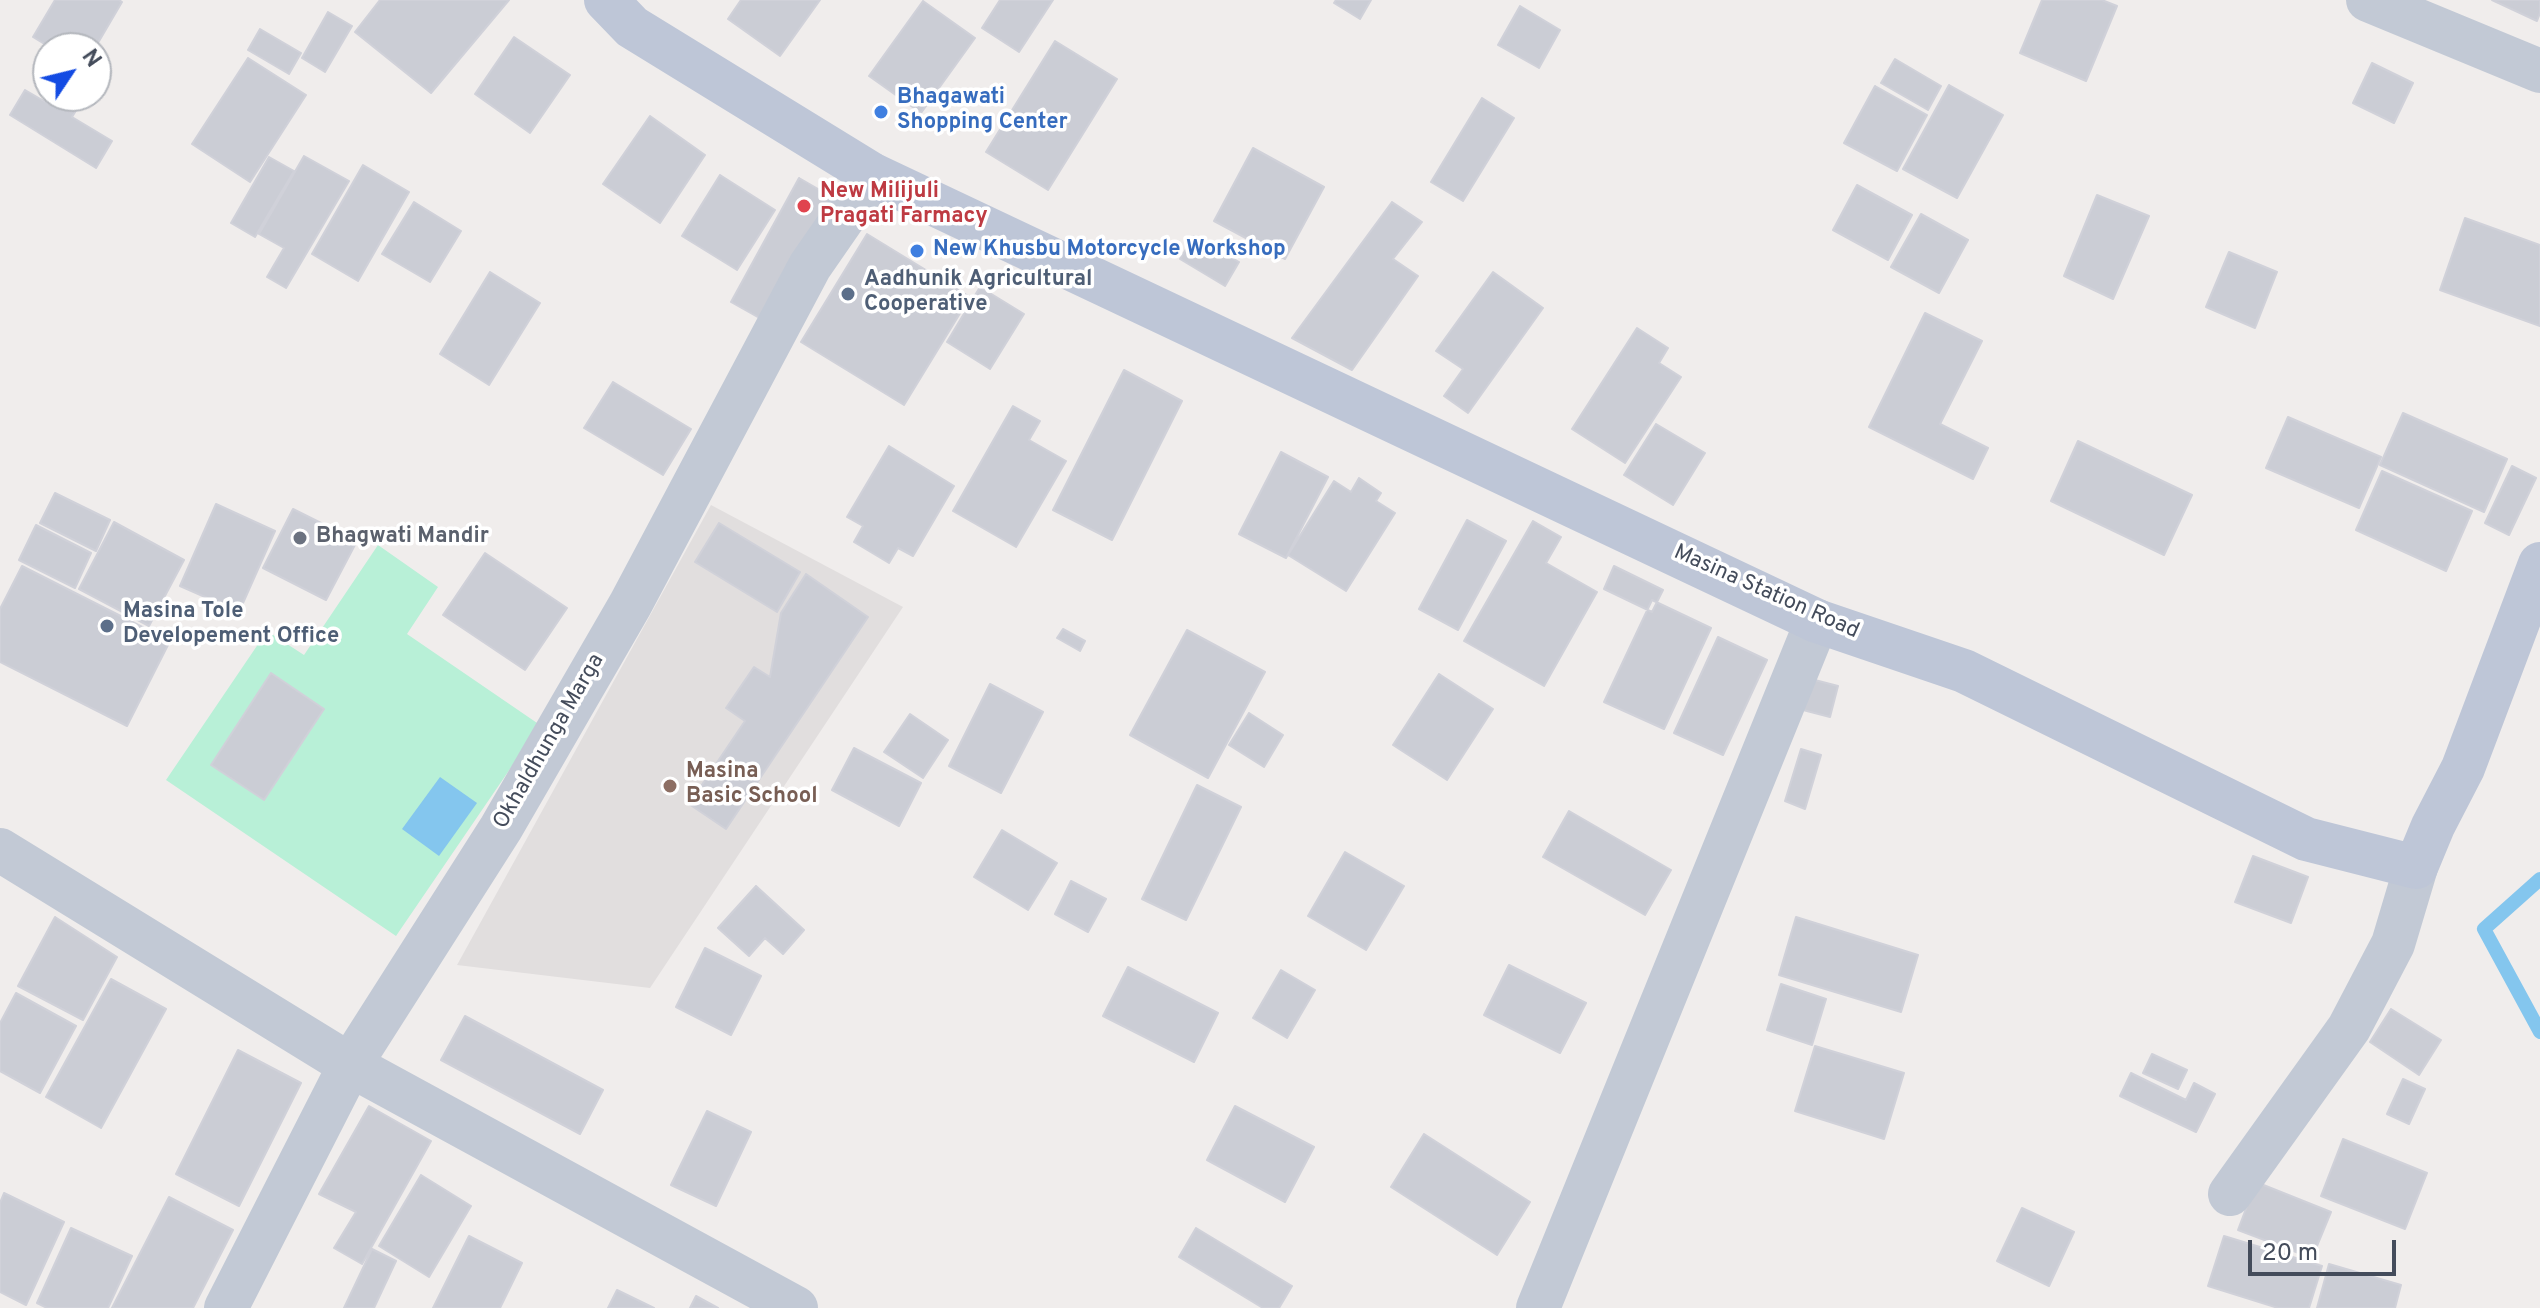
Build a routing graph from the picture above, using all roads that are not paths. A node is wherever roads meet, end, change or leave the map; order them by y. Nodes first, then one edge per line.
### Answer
1 (606, 0) edge
2 (2368, 0) edge
3 (2540, 71) edge
4 (873, 175) junction
5 (2540, 564) edge
6 (1817, 621) junction
7 (0, 850) edge
8 (2416, 867) junction
9 (350, 1065) junction
10 (2230, 1194) dead end
11 (226, 1308) edge
12 (796, 1308) edge
13 (1538, 1308) edge

1 - 4 street, Masina Station Road
2 - 3 street
4 - 6 street, Masina Station Road
4 - 9 street, Okhaldhunga Marga
5 - 8 street
6 - 8 street, Masina Station Road
6 - 13 street
7 - 9 street
8 - 10 street
9 - 11 street, Okhaldhunga Marga
9 - 12 street

